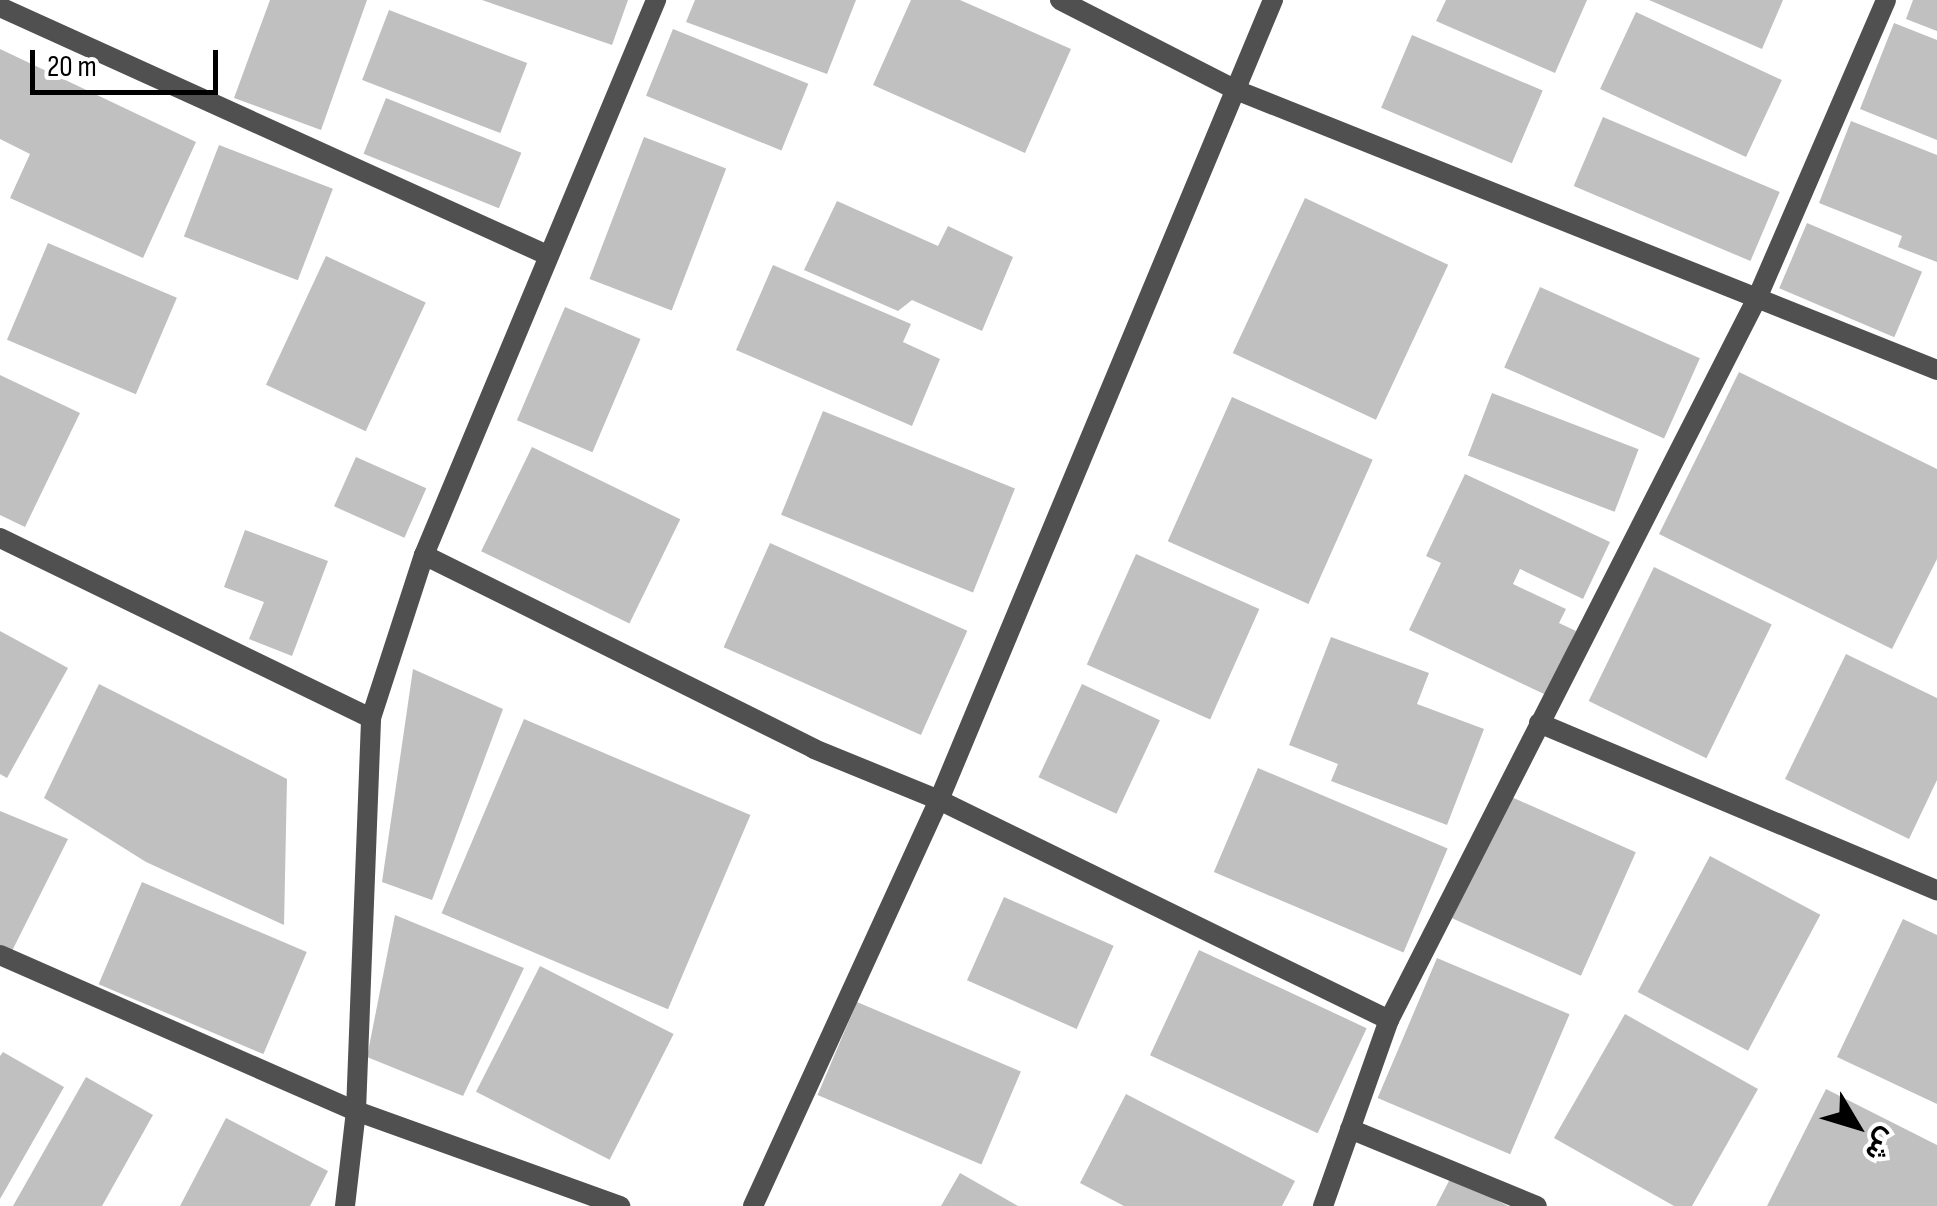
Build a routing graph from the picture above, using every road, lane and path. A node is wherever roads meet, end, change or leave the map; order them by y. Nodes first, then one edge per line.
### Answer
1 (656, 0) edge
2 (1060, 0) edge
3 (1274, 0) edge
4 (1886, 0) edge
5 (0, 7) edge
6 (1236, 90) junction
7 (545, 254) junction
8 (1758, 296) junction
9 (1937, 370) edge
10 (0, 538) edge
11 (424, 555) junction
12 (370, 718) junction
13 (1539, 722) junction
14 (939, 800) junction
15 (1937, 890) edge
16 (0, 956) edge
17 (1389, 1020) junction
18 (356, 1110) junction
19 (1350, 1129) junction
20 (344, 1206) edge
21 (620, 1206) edge
22 (753, 1206) edge
23 (1323, 1206) edge
24 (1537, 1206) edge

1 - 7 street
2 - 6 street
3 - 6 street
4 - 8 street
5 - 7 street
6 - 8 street
6 - 14 street
7 - 11 street
8 - 9 street
8 - 13 street
10 - 12 street
11 - 12 street
11 - 14 street
12 - 18 street
13 - 15 street
13 - 17 street
14 - 17 street
14 - 22 street
16 - 18 street
17 - 19 street
18 - 20 street
18 - 21 street
19 - 23 street
19 - 24 street

